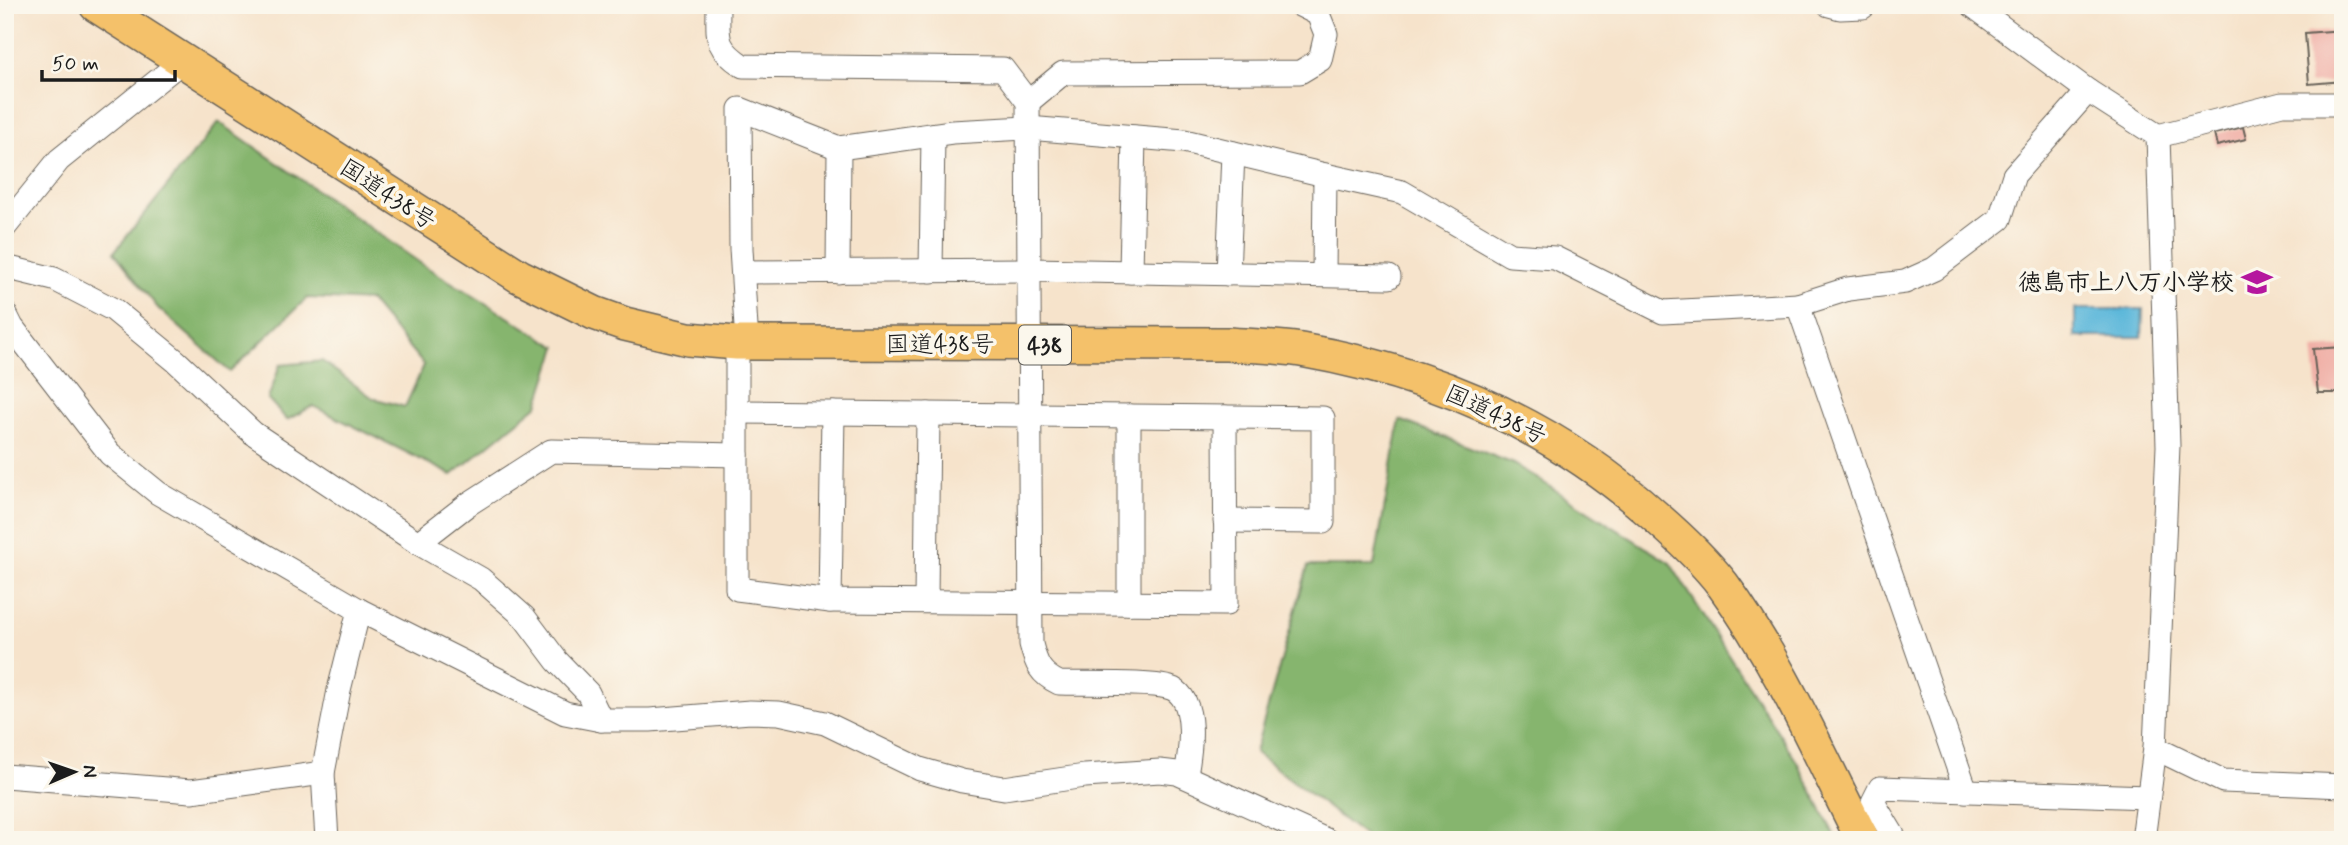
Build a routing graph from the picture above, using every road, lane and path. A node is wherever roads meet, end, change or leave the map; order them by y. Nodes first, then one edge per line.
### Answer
1 (96, 5) edge
2 (718, 5) edge
3 (1300, 5) edge
4 (1829, 5) edge
5 (1864, 5) edge
6 (1972, 5) edge
7 (181, 62) junction
8 (2088, 90) junction
9 (1028, 102) junction
10 (2343, 104) edge
11 (1028, 128) junction
12 (933, 135) junction
13 (2158, 136) junction
14 (1134, 137) junction
15 (839, 148) junction
16 (1233, 153) junction
17 (1325, 175) junction
18 (5, 227) edge
19 (5, 267) edge
20 (1031, 270) junction
21 (931, 271) junction
22 (744, 272) junction
23 (838, 272) junction
24 (1131, 272) junction
25 (1228, 274) junction
26 (1324, 275) junction
27 (1389, 277) dead end
28 (1798, 305) junction
29 (5, 313) edge
30 (742, 343) junction
31 (1030, 345) junction
32 (737, 412) junction
33 (834, 413) junction
34 (928, 414) junction
35 (1030, 415) junction
36 (1129, 416) junction
37 (1225, 417) junction
38 (737, 455) junction
39 (1226, 521) junction
40 (418, 543) junction
41 (830, 601) junction
42 (926, 601) junction
43 (1031, 601) junction
44 (1129, 603) junction
45 (359, 610) junction
46 (601, 720) junction
47 (2155, 748) junction
48 (323, 773) junction
49 (1186, 775) junction
50 (5, 776) edge
51 (2343, 786) edge
52 (1966, 791) junction
53 (2148, 797) junction
54 (327, 840) edge
55 (1326, 840) edge
56 (1863, 840) edge
57 (1889, 840) edge
58 (2143, 840) edge

1 - 7 highway, 国道438号 / 438
2 - 9 street
3 - 9 street
4 - 5 street
6 - 8 street
7 - 18 street
7 - 30 highway, 国道438号 / 438
8 - 13 street
8 - 28 street
9 - 11 street
10 - 13 street
11 - 12 street
11 - 14 street
11 - 20 street
12 - 15 street
12 - 21 street
13 - 47 street
14 - 16 street
14 - 24 street
15 - 22 street
15 - 23 street
16 - 17 street
16 - 25 street
17 - 26 street
17 - 28 street
19 - 40 street
20 - 21 street
20 - 24 street
20 - 31 street
21 - 23 street
22 - 23 street
22 - 30 street
24 - 25 street
25 - 26 street
26 - 27 street
28 - 52 street
29 - 45 street
30 - 31 highway, 国道438号 / 438
30 - 32 street
31 - 35 street
31 - 56 highway, 国道438号 / 438
32 - 33 street
32 - 38 street
33 - 34 street
33 - 41 street
34 - 35 street
34 - 42 street
35 - 36 street
35 - 43 street
36 - 37 street
36 - 44 street
37 - 39 street
37 - 39 street
38 - 40 street
38 - 41 street
39 - 44 street
40 - 46 street
41 - 42 street
42 - 43 street
43 - 44 street
43 - 49 street
45 - 46 street
45 - 48 street
46 - 49 street
47 - 51 street
47 - 53 street
48 - 50 street
48 - 54 street
49 - 55 street
52 - 53 street
52 - 57 street
53 - 58 street

